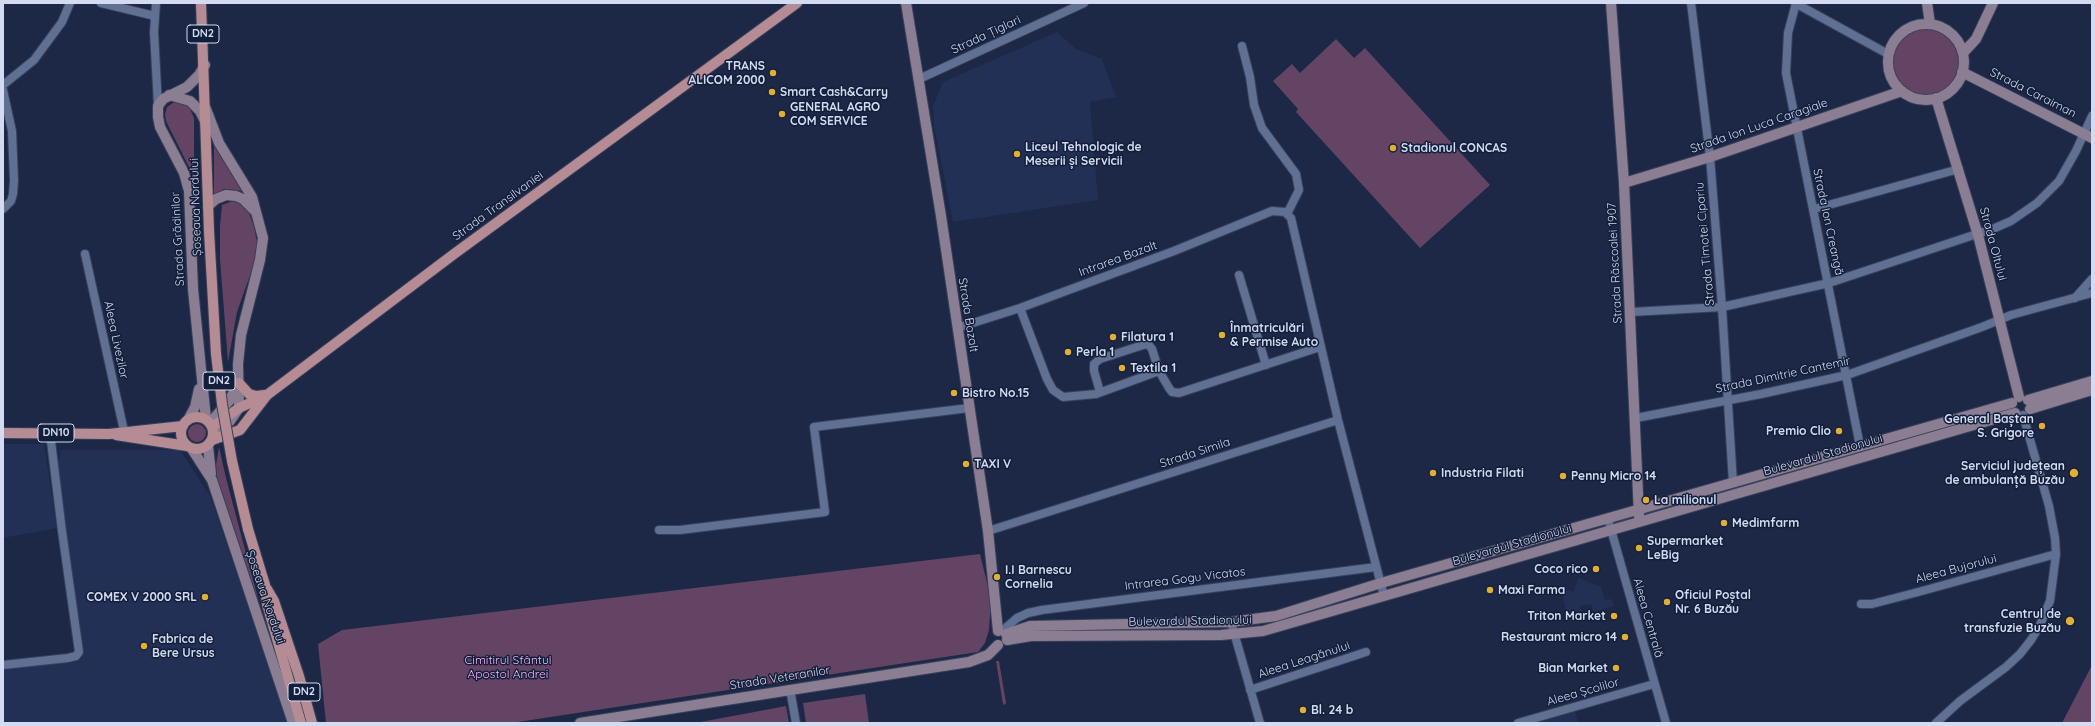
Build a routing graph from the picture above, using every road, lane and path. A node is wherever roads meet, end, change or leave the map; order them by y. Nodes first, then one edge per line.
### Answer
1 (70, 3) edge
2 (101, 3) edge
3 (156, 3) edge
4 (201, 3) edge
5 (797, 3) edge
6 (906, 3) edge
7 (1084, 3) edge
8 (1612, 3) edge
9 (1691, 3) edge
10 (1795, 3) edge
11 (1927, 3) edge
12 (1993, 3) edge
13 (155, 16) junction
14 (1930, 24) junction
15 (1242, 46) dead end
16 (1963, 53) junction
17 (1888, 54) junction
18 (205, 65) junction
19 (1962, 72) junction
20 (919, 79) junction
21 (3, 85) edge
22 (3, 90) edge
23 (1902, 91) junction
24 (169, 95) junction
25 (1936, 98) junction
26 (158, 106) junction
27 (206, 109) junction
28 (2092, 116) edge
29 (206, 124) junction
30 (1796, 126) junction
31 (2088, 136) edge
32 (1710, 157) junction
33 (1959, 169) junction
34 (1624, 183) junction
35 (208, 206) junction
36 (3, 209) edge
37 (1814, 209) junction
38 (1286, 213) junction
39 (258, 214) junction
40 (1978, 236) junction
41 (85, 254) dead end
42 (1239, 275) dead end
43 (2092, 279) edge
44 (1829, 283) junction
45 (2092, 293) edge
46 (2075, 298) junction
47 (1722, 307) junction
48 (1020, 308) junction
49 (1631, 312) junction
50 (1999, 320) junction
51 (957, 328) junction
52 (1320, 347) junction
53 (1266, 365) junction
54 (1159, 371) junction
55 (1847, 375) junction
56 (201, 378) junction
57 (2092, 381) edge
58 (239, 383) junction
59 (2092, 390) edge
60 (1100, 392) junction
61 (267, 395) junction
62 (1728, 400) junction
63 (2021, 406) junction
64 (239, 408) junction
65 (969, 408) junction
66 (1636, 418) junction
67 (1338, 420) junction
68 (186, 423) junction
69 (124, 431) junction
70 (210, 431) junction
71 (3, 433) edge
72 (50, 433) junction
73 (109, 434) junction
74 (1860, 446) junction
75 (189, 447) junction
76 (212, 480) junction
77 (1733, 483) junction
78 (1639, 510) junction
79 (1608, 519) junction
80 (1640, 521) junction
81 (660, 530) dead end
82 (1611, 530) junction
83 (988, 532) junction
84 (2056, 554) junction
85 (1376, 567) junction
86 (1381, 584) junction
87 (265, 585) junction
88 (1384, 596) junction
89 (1861, 604) dead end
90 (1232, 622) junction
91 (1234, 634) junction
92 (1001, 637) junction
93 (1366, 652) dead end
94 (3, 665) edge
95 (1654, 684) junction
96 (790, 689) junction
97 (1250, 690) junction
98 (294, 723) edge
99 (301, 723) edge
100 (312, 723) edge
101 (580, 723) edge
102 (796, 723) edge
103 (1260, 723) edge
104 (1518, 723) edge
105 (1666, 723) edge
106 (1936, 723) edge

1 - 21 street
2 - 13 street
3 - 13 street, Strada Grădinilor
4 - 18 main road, Șoseaua Nordului / DN2
5 - 61 main road, Strada Transilvaniei
6 - 20 main road, Strada Bazalt
7 - 20 street, Strada Țiglari
8 - 34 main road, Strada Răscoalei 1907
9 - 32 street, Strada Timotei Cipariu
10 - 17 street
10 - 30 street, Strada Ion Creangă
11 - 14 main road
12 - 16 main road
13 - 26 street, Strada Grădinilor
14 - 16 main road
14 - 17 main road
15 - 38 street
16 - 19 main road
17 - 23 main road
18 - 24 main road
18 - 27 main road, Șoseaua Nordului / DN2
19 - 25 main road
19 - 31 main road, Strada Caraiman
20 - 51 main road, Strada Bazalt
22 - 36 street
23 - 25 main road
23 - 30 main road, Strada Ion Luca Caragiale
24 - 26 main road
24 - 29 main road
25 - 33 main road, Strada Oltului
26 - 56 main road, Strada Grădinilor
27 - 29 main road, Șoseaua Nordului / DN2
27 - 39 main road
28 - 31 street
29 - 35 main road, Șoseaua Nordului / DN2
30 - 32 main road, Strada Ion Luca Caragiale
30 - 37 street, Strada Ion Creangă
31 - 40 street
32 - 34 main road, Strada Ion Luca Caragiale
32 - 47 street, Strada Timotei Cipariu
33 - 37 street
33 - 40 main road, Strada Oltului
34 - 49 main road, Strada Răscoalei 1907
35 - 39 main road
35 - 87 main road, Șoseaua Nordului / DN2, bridge
37 - 44 street, Strada Ion Creangă
38 - 48 street, Intrarea Bazalt
38 - 52 street
39 - 58 main road
40 - 44 street
40 - 50 main road, Strada Oltului
41 - 69 street, Aleea Livezilor
42 - 53 street
43 - 46 street
44 - 47 street
44 - 55 street, Strada Ion Creangă
45 - 46 street, Strada Dimitrie Cantemir
46 - 50 street, Strada Dimitrie Cantemir
47 - 49 street
47 - 62 street, Strada Timotei Cipariu
48 - 51 street, Intrarea Bazalt
48 - 60 street
49 - 66 main road, Strada Răscoalei 1907
50 - 55 street, Strada Dimitrie Cantemir
50 - 63 main road, Strada Oltului
51 - 65 main road, Strada Bazalt
52 - 53 street
52 - 67 street
53 - 54 street
54 - 60 street
54 - 60 street
55 - 62 street, Strada Dimitrie Cantemir
55 - 74 street, Strada Ion Creangă
56 - 68 main road
56 - 70 main road, Șoseaua Nordului
57 - 63 main road, Bulevardul Stadionului
58 - 61 main road
58 - 64 main road
58 - 70 main road
59 - 63 main road, Bulevardul Stadionului
61 - 64 main road, Strada Transilvaniei
61 - 70 main road
62 - 66 street, Strada Dimitrie Cantemir
62 - 77 street, Strada Timotei Cipariu
63 - 74 main road, Bulevardul Stadionului
63 - 80 main road, Bulevardul Stadionului
63 - 84 street
64 - 70 main road, Strada Transilvaniei
65 - 81 street
65 - 83 main road, Strada Bazalt
66 - 78 main road, Strada Răscoalei 1907
67 - 83 street, Strada Simila
67 - 85 street
68 - 69 main road, DN10
68 - 70 main road
68 - 75 main road
69 - 73 main road, DN10
70 - 75 main road
70 - 76 main road, Șoseaua Nordului
71 - 72 main road, DN10
72 - 73 main road, DN10
72 - 94 street
73 - 75 main road, DN10
74 - 77 main road, Bulevardul Stadionului
75 - 76 main road, Șoseaua Nordului
76 - 98 main road, Șoseaua Nordului
77 - 78 main road, Bulevardul Stadionului
78 - 79 main road, Bulevardul Stadionului
78 - 80 main road, Strada Răscoalei 1907
79 - 82 street, Aleea Centrală
79 - 86 main road, Bulevardul Stadionului
80 - 82 main road, Bulevardul Stadionului
82 - 88 main road, Bulevardul Stadionului
82 - 95 street, Aleea Centrală
83 - 92 main road, Strada Bazalt
84 - 89 street, Aleea Bujorului
84 - 106 street
85 - 86 street
85 - 92 street, Intrarea Gogu Vicatos
86 - 88 street
86 - 90 main road, Bulevardul Stadionului
87 - 99 main road, Șoseaua Nordului / DN2
87 - 100 main road, Șoseaua Nordului / DN2
88 - 91 main road, Bulevardul Stadionului
90 - 91 street
90 - 92 main road, Bulevardul Stadionului
91 - 92 main road, Bulevardul Stadionului
91 - 97 street
92 - 96 main road, Strada Veteranilor
93 - 97 street, Aleea Leagănului
95 - 104 street, Aleea Școlilor
95 - 105 street, Aleea Centrală
96 - 101 main road, Strada Veteranilor
96 - 102 street
97 - 103 street

